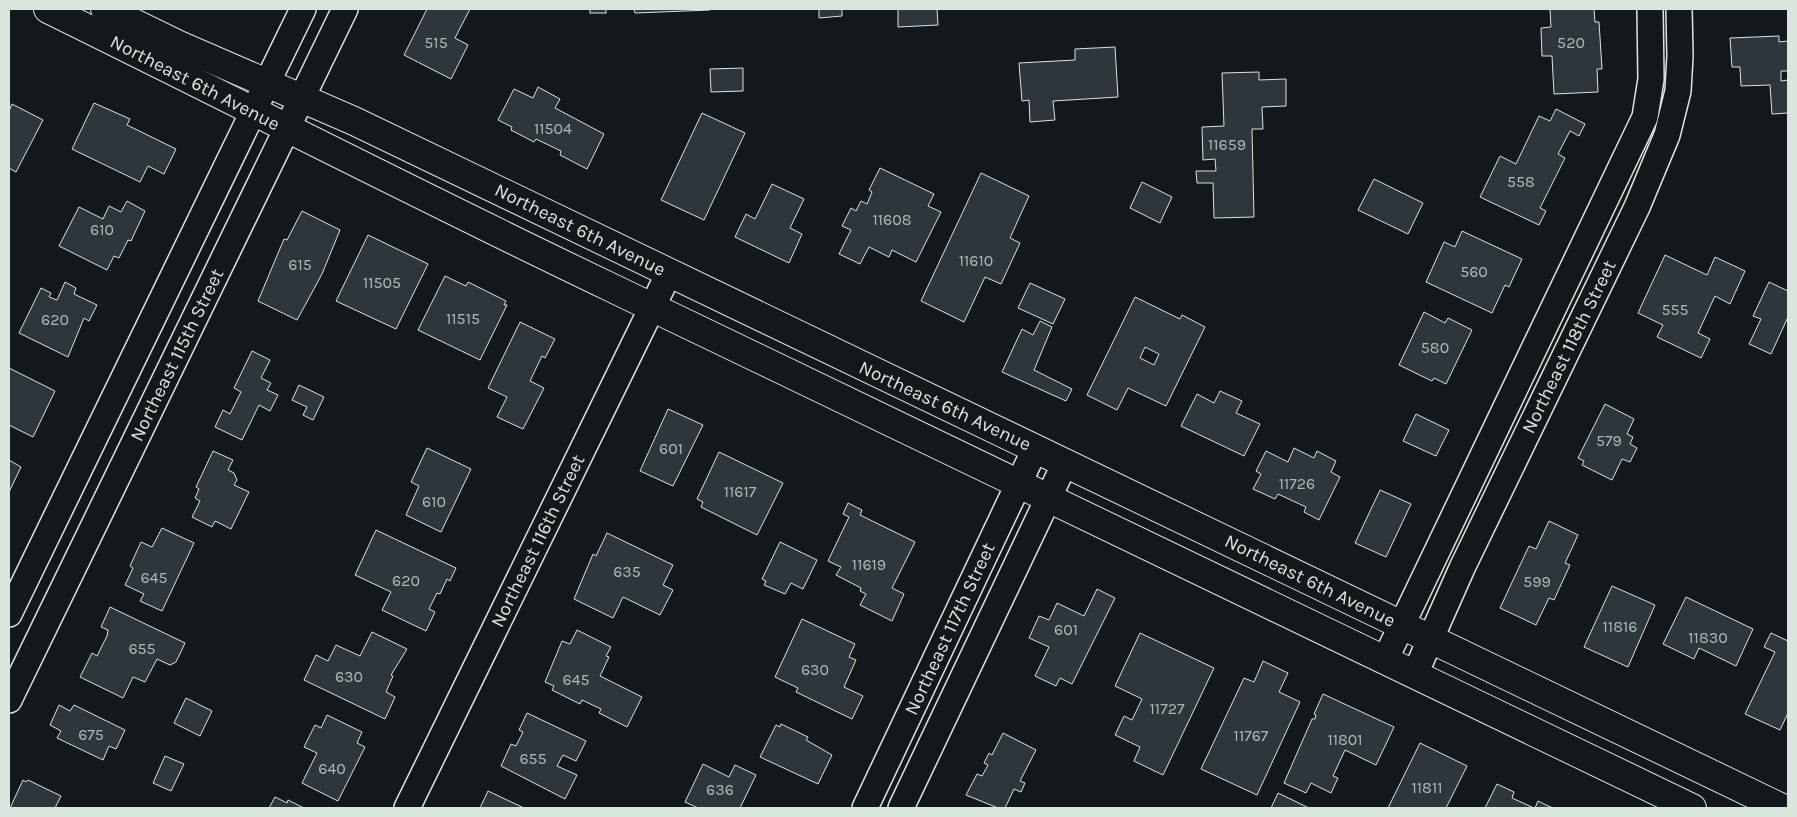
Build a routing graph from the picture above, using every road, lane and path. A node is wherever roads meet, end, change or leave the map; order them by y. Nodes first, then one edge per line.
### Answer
1 (48, 9) edge
2 (105, 9) edge
3 (303, 9) edge
4 (345, 9) edge
5 (1650, 9) edge
6 (1679, 9) edge
7 (267, 83) junction
8 (303, 98) junction
9 (252, 110) junction
10 (286, 129) junction
11 (669, 273) junction
12 (652, 307) junction
13 (1035, 449) junction
14 (1066, 463) junction
15 (1019, 483) junction
16 (1048, 497) junction
17 (9, 614) edge
18 (1402, 625) junction
19 (1431, 639) junction
20 (1385, 660) junction
21 (1415, 674) junction
22 (9, 700) edge
23 (407, 808) edge
24 (865, 808) edge
25 (901, 808) edge
26 (1692, 808) edge
27 (1782, 808) edge

1 - 9 main road, Northeast 6th Avenue
2 - 7 main road, Northeast 6th Avenue
3 - 7 street, Northeast 115th Street
4 - 8 street, Northeast 115th Street
5 - 18 street, Northeast 118th Street
6 - 19 street, Northeast 118th Street
7 - 8 main road, Northeast 6th Avenue
7 - 9 street, Northeast 115th Street
8 - 10 street, Northeast 115th Street
8 - 11 main road, Northeast 6th Avenue
9 - 10 main road, Northeast 6th Avenue
9 - 17 street, Northeast 115th Street
10 - 12 main road, Northeast 6th Avenue
10 - 22 street, Northeast 115th Street
11 - 12 street, Northeast 116th Street
11 - 13 main road, Northeast 6th Avenue
12 - 15 main road, Northeast 6th Avenue
12 - 23 street, Northeast 116th Street
13 - 14 main road, Northeast 6th Avenue
13 - 15 street, Northeast 117th Street
14 - 16 street, Northeast 117th Street
14 - 18 main road, Northeast 6th Avenue
15 - 16 main road, Northeast 6th Avenue
15 - 24 street, Northeast 117th Street
16 - 20 main road, Northeast 6th Avenue
16 - 25 street, Northeast 117th Street
18 - 19 main road, Northeast 6th Avenue
18 - 20 street, Northeast 118th Street
19 - 21 street, Northeast 118th Street
19 - 27 main road, Northeast 6th Avenue
20 - 21 main road, Northeast 6th Avenue
21 - 26 main road, Northeast 6th Avenue

